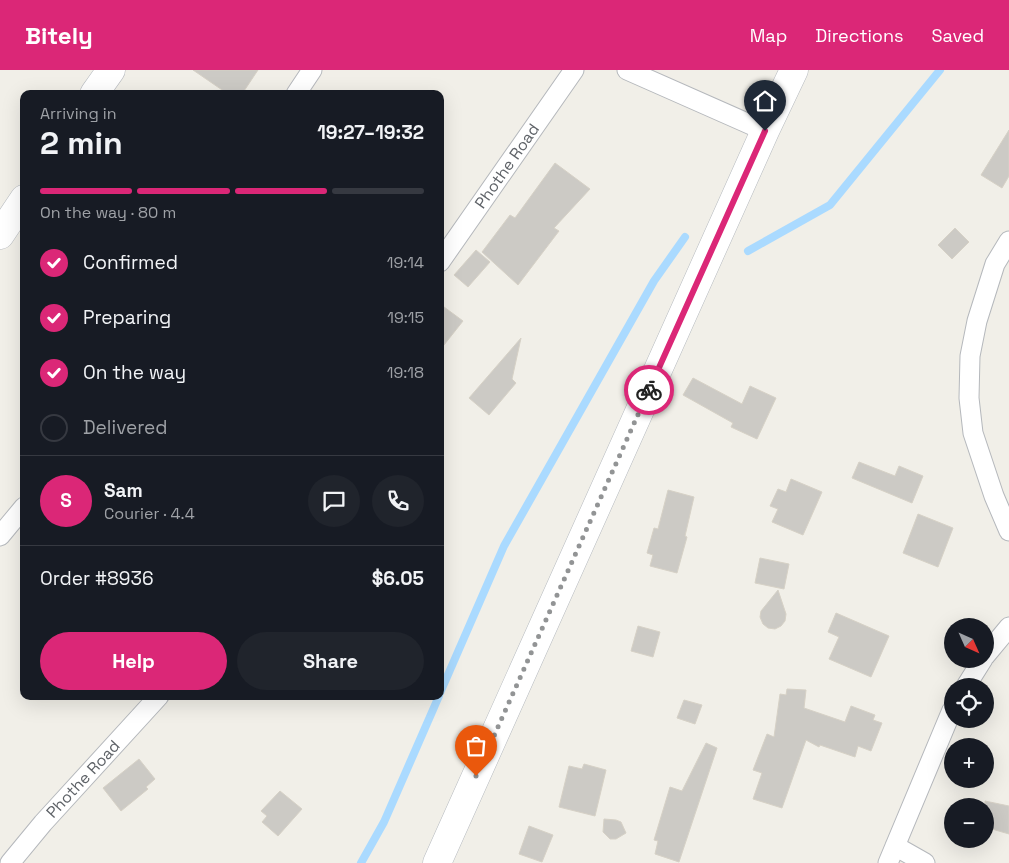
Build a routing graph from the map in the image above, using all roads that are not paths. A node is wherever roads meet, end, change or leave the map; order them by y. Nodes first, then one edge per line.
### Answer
1 (111, 70) edge
2 (312, 70) edge
3 (574, 70) edge
4 (627, 70) edge
5 (794, 70) edge
6 (97, 90) edge
7 (299, 90) edge
8 (765, 131) junction
9 (20, 205) edge
10 (0, 235) edge
11 (1009, 241) edge
12 (444, 256) edge
13 (20, 512) edge
14 (1009, 531) edge
15 (0, 536) edge
16 (1009, 628) edge
17 (994, 645) edge
18 (155, 700) edge
19 (945, 728) edge
20 (892, 855) edge
21 (10, 863) edge
22 (437, 863) edge
23 (924, 863) edge

1 - 6 street
2 - 7 street
3 - 12 street, Phothe Road
4 - 8 street
5 - 8 street
8 - 22 street
9 - 10 street
11 - 14 street
13 - 15 street
16 - 17 street
18 - 21 street, Phothe Road
19 - 20 street
20 - 23 street

